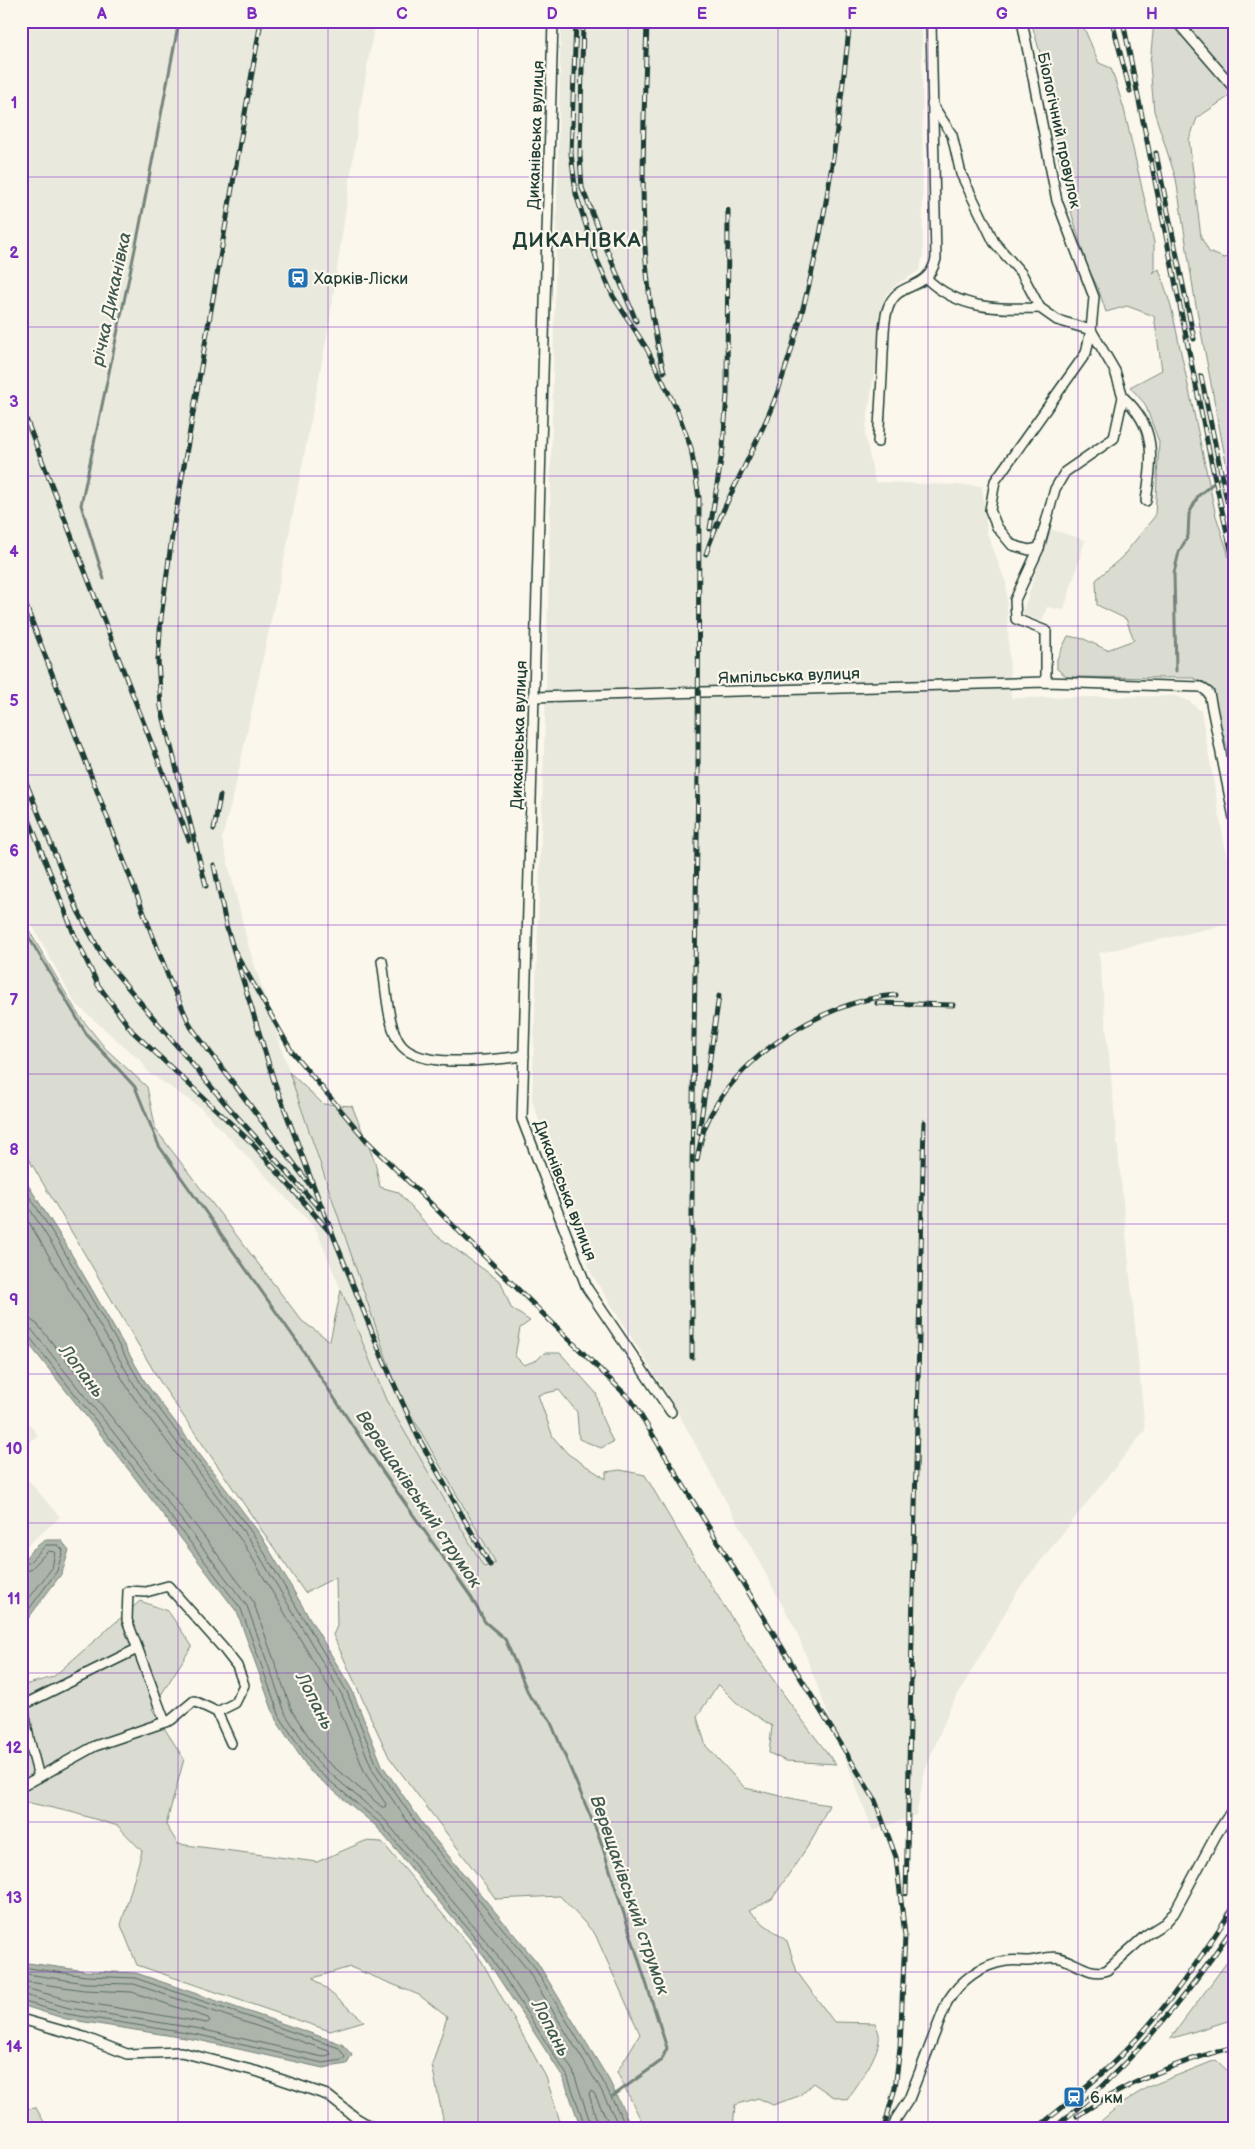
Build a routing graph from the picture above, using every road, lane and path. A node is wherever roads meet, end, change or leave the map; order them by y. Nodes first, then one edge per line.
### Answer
1 (553, 21) edge
2 (931, 21) edge
3 (1022, 21) edge
4 (1176, 21) edge
5 (1234, 88) edge
6 (932, 103) junction
7 (926, 278) junction
8 (1040, 308) junction
9 (1092, 330) junction
10 (1123, 397) junction
11 (878, 442) dead end
12 (1146, 501) dead end
13 (1039, 548) junction
14 (1046, 682) junction
15 (534, 697) junction
16 (1234, 818) edge
17 (382, 961) dead end
18 (524, 1056) junction
19 (671, 1412) dead end
20 (137, 1649) junction
21 (217, 1712) junction
22 (165, 1722) junction
23 (231, 1743) dead end
24 (39, 1777) junction
25 (21, 1787) edge
26 (1234, 1807) edge
27 (21, 2019) edge
28 (356, 2118) junction
29 (353, 2128) edge
30 (373, 2128) edge
31 (894, 2128) edge

1 - 15 street, Диканівська вулиця
2 - 6 street
3 - 9 street, Біологічний провулок
4 - 5 street
6 - 7 street
6 - 8 street
7 - 8 street
7 - 11 street
8 - 9 street
9 - 10 street
9 - 13 street
10 - 12 street
10 - 13 street
13 - 14 street
14 - 15 street, Ямпільська вулиця
14 - 16 street, Ямпільська вулиця
15 - 18 street, Диканівська вулиця
17 - 18 street
18 - 19 street, Диканівська вулиця
20 - 21 street
20 - 22 street
20 - 24 street
21 - 22 street
21 - 23 street
22 - 24 street
24 - 25 street
26 - 31 street
27 - 28 street
28 - 29 street
28 - 30 street

